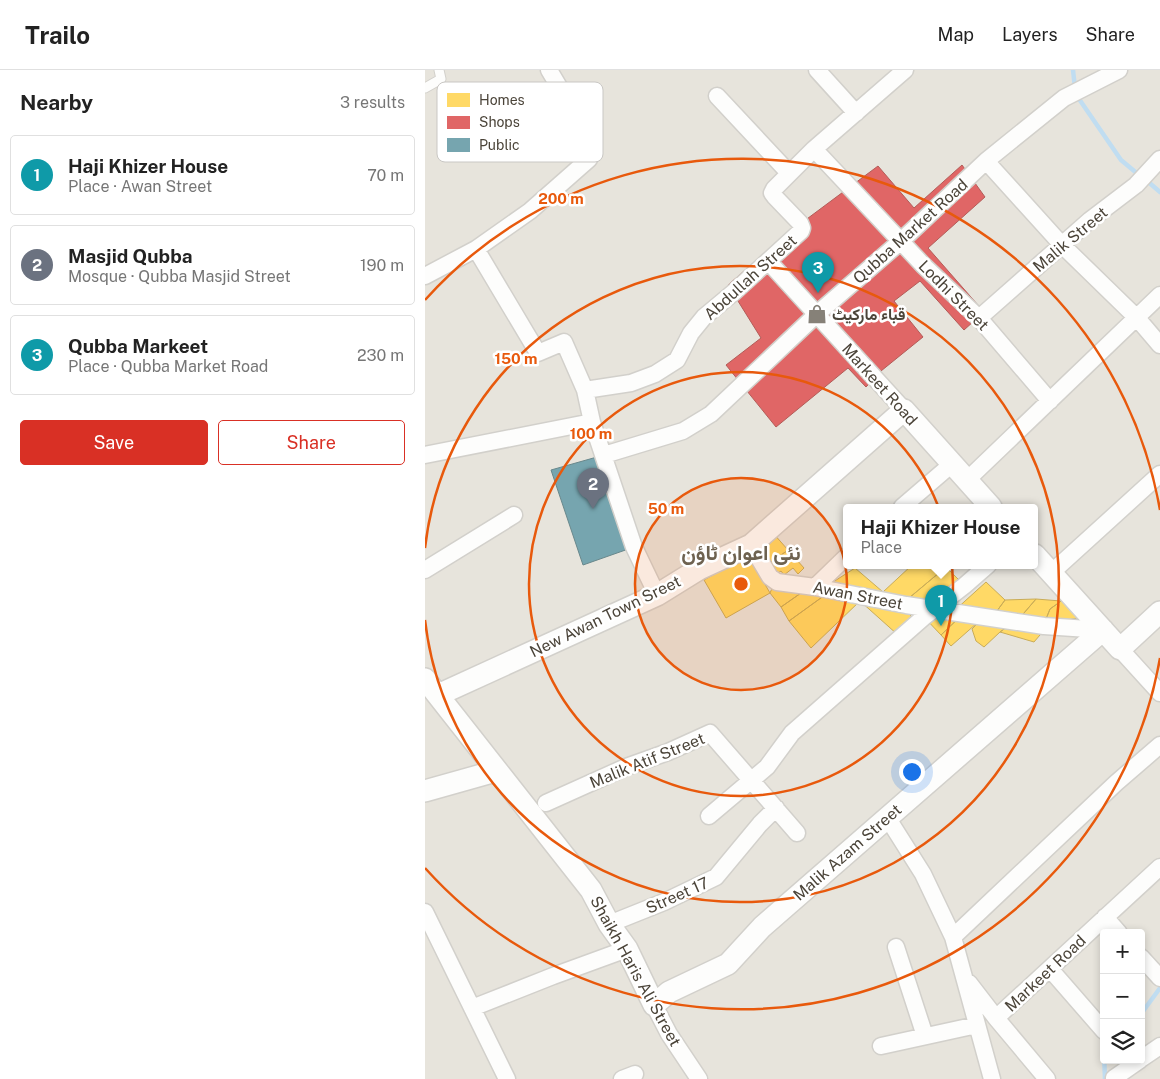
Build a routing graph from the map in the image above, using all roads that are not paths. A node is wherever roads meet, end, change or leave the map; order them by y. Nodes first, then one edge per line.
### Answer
1 (439, 70) edge
2 (549, 70) edge
3 (817, 70) edge
4 (905, 70) edge
5 (1119, 70) edge
6 (556, 82) edge
7 (425, 88) edge
8 (717, 96) dead end
9 (856, 113) junction
10 (814, 149) junction
11 (986, 161) junction
12 (586, 162) edge
13 (1155, 164) edge
14 (789, 174) junction
15 (901, 241) junction
16 (1062, 245) junction
17 (476, 249) junction
18 (768, 261) junction
19 (425, 276) edge
20 (1160, 295) edge
21 (817, 314) junction
22 (979, 318) junction
23 (1137, 318) junction
24 (1160, 345) edge
25 (585, 390) junction
26 (1050, 401) junction
27 (904, 410) junction
28 (592, 422) junction
29 (425, 455) edge
30 (604, 455) junction
31 (952, 464) junction
32 (1160, 474) edge
33 (967, 480) junction
34 (905, 504) edge
35 (988, 504) edge
36 (514, 515) dead end
37 (751, 545) junction
38 (1038, 558) edge
39 (843, 560) edge
40 (983, 569) edge
41 (425, 570) edge
42 (1051, 573) junction
43 (815, 587) junction
44 (657, 595) junction
45 (934, 609) junction
46 (1160, 612) edge
47 (1103, 630) junction
48 (1120, 649) junction
49 (431, 687) edge
50 (1160, 693) edge
51 (1160, 745) edge
52 (496, 771) junction
53 (752, 780) junction
54 (425, 791) edge
55 (546, 803) dead end
56 (776, 808) junction
57 (709, 816) dead end
58 (887, 817) junction
59 (797, 833) dead end
60 (1160, 867) edge
61 (425, 912) edge
62 (1105, 917) junction
63 (609, 924) junction
64 (1116, 929) edge
65 (953, 937) junction
66 (896, 947) dead end
67 (627, 949) junction
68 (1145, 961) edge
69 (1049, 969) junction
70 (963, 975) junction
71 (1160, 978) edge
72 (654, 1005) junction
73 (472, 1008) junction
74 (996, 1018) junction
75 (977, 1025) junction
76 (1100, 1026) edge
77 (925, 1036) junction
78 (881, 1046) dead end
79 (1160, 1046) edge
80 (1145, 1057) edge
81 (1135, 1064) edge
82 (1114, 1078) edge
83 (507, 1079) edge
84 (699, 1079) edge
85 (992, 1079) edge
86 (1047, 1079) edge

1 - 7 lane
2 - 6 street
3 - 9 street
4 - 9 street, Abdullah Street
5 - 11 street, Qubba Market Road
8 - 14 street
9 - 10 street, Abdullah Street
10 - 14 street, Abdullah Street
10 - 15 street, Lodhi Street
11 - 15 street, Qubba Market Road
11 - 16 street
12 - 17 street
13 - 16 street, Malik Street
14 - 18 street, Abdullah Street
15 - 21 street, Qubba Market Road
15 - 22 street, Lodhi Street
16 - 22 street, Malik Street
16 - 23 street
17 - 19 street
17 - 25 street
18 - 21 street, Markeet Road
18 - 25 street, Abdullah Street
20 - 23 street
21 - 27 street, Markeet Road
21 - 30 street, Qubba Market Road
22 - 26 street, Lodhi Street
23 - 24 street
23 - 26 street
25 - 28 street
26 - 33 street
27 - 31 street, Markeet Road
27 - 37 street, New Awan Town Sreet
28 - 29 street
28 - 30 street
30 - 44 street
31 - 33 street, Markeet Road
31 - 34 street
32 - 42 street
33 - 35 street, Markeet Road
36 - 41 street
37 - 43 street, Awan Street
37 - 44 street, New Awan Town Sreet
38 - 42 street
39 - 43 street
40 - 45 street
42 - 47 street
43 - 45 street, Awan Street
44 - 49 street, New Awan Town Sreet
45 - 47 street, Awan Street
45 - 53 street
46 - 48 street
47 - 48 street
47 - 58 street, Malik Azam Street
48 - 50 street
49 - 52 street, Shaikh Haris Ali Street
51 - 65 street
52 - 54 street
52 - 63 street, Shaikh Haris Ali Street
53 - 55 street, Malik Atif Street
53 - 56 street, Malik Atif Street
53 - 57 street
56 - 59 street, Malik Atif Street
56 - 63 street, Street 17
58 - 65 street
58 - 72 street, Malik Azam Street
60 - 62 street, Markeet Road
61 - 73 street
62 - 64 street
62 - 69 street, Markeet Road
63 - 67 street, Shaikh Haris Ali Street
65 - 70 street
66 - 77 street
67 - 72 street, Shaikh Haris Ali Street
67 - 73 street
68 - 71 street
69 - 74 street, Markeet Road
69 - 76 street
70 - 74 street
70 - 75 street
72 - 84 street, Shaikh Haris Ali Street
73 - 83 street
74 - 86 street
75 - 77 street
75 - 85 street
77 - 78 street
79 - 80 street
81 - 82 street

